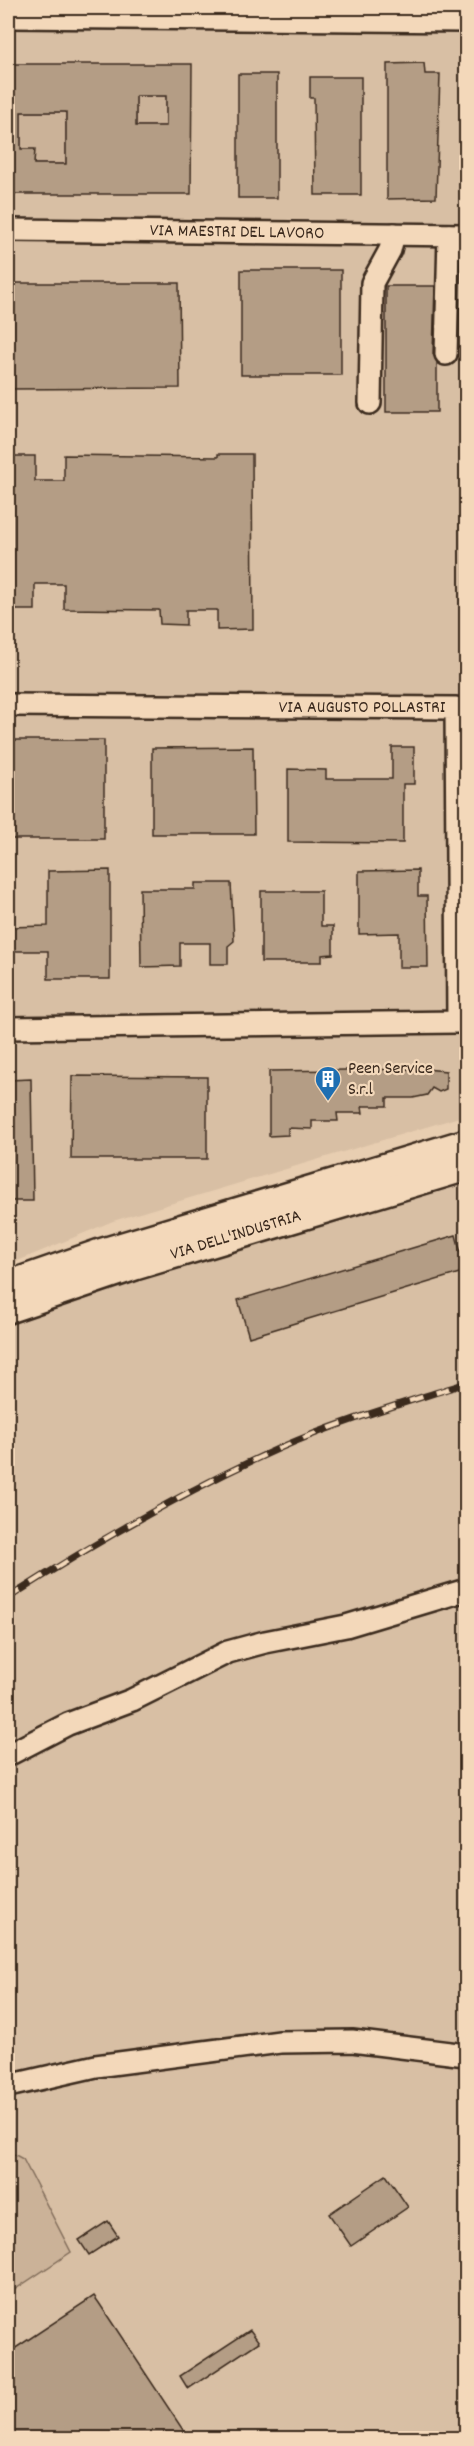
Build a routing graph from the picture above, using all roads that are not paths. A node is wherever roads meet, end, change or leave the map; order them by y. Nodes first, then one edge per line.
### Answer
1 (8, 17) edge
2 (466, 21) edge
3 (8, 230) edge
4 (394, 234) junction
5 (458, 235) edge
6 (446, 354) dead end
7 (370, 403) dead end
8 (8, 705) edge
9 (8, 1028) edge
10 (466, 1143) edge
11 (466, 1167) edge
12 (10, 1282) edge
13 (8, 1309) edge
14 (466, 1590) edge
15 (8, 1755) edge
16 (466, 2055) edge
17 (8, 2086) edge

1 - 2 street
3 - 4 street, VIA MAESTRI DEL LAVORO
4 - 5 street, VIA MAESTRI DEL LAVORO
4 - 7 street
5 - 6 street
8 - 9 street, VIA AUGUSTO POLLASTRI
10 - 12 main road, VIA DELL'INDUSTRIA
11 - 13 main road, VIA DELL'INDUSTRIA
14 - 15 street
16 - 17 street

